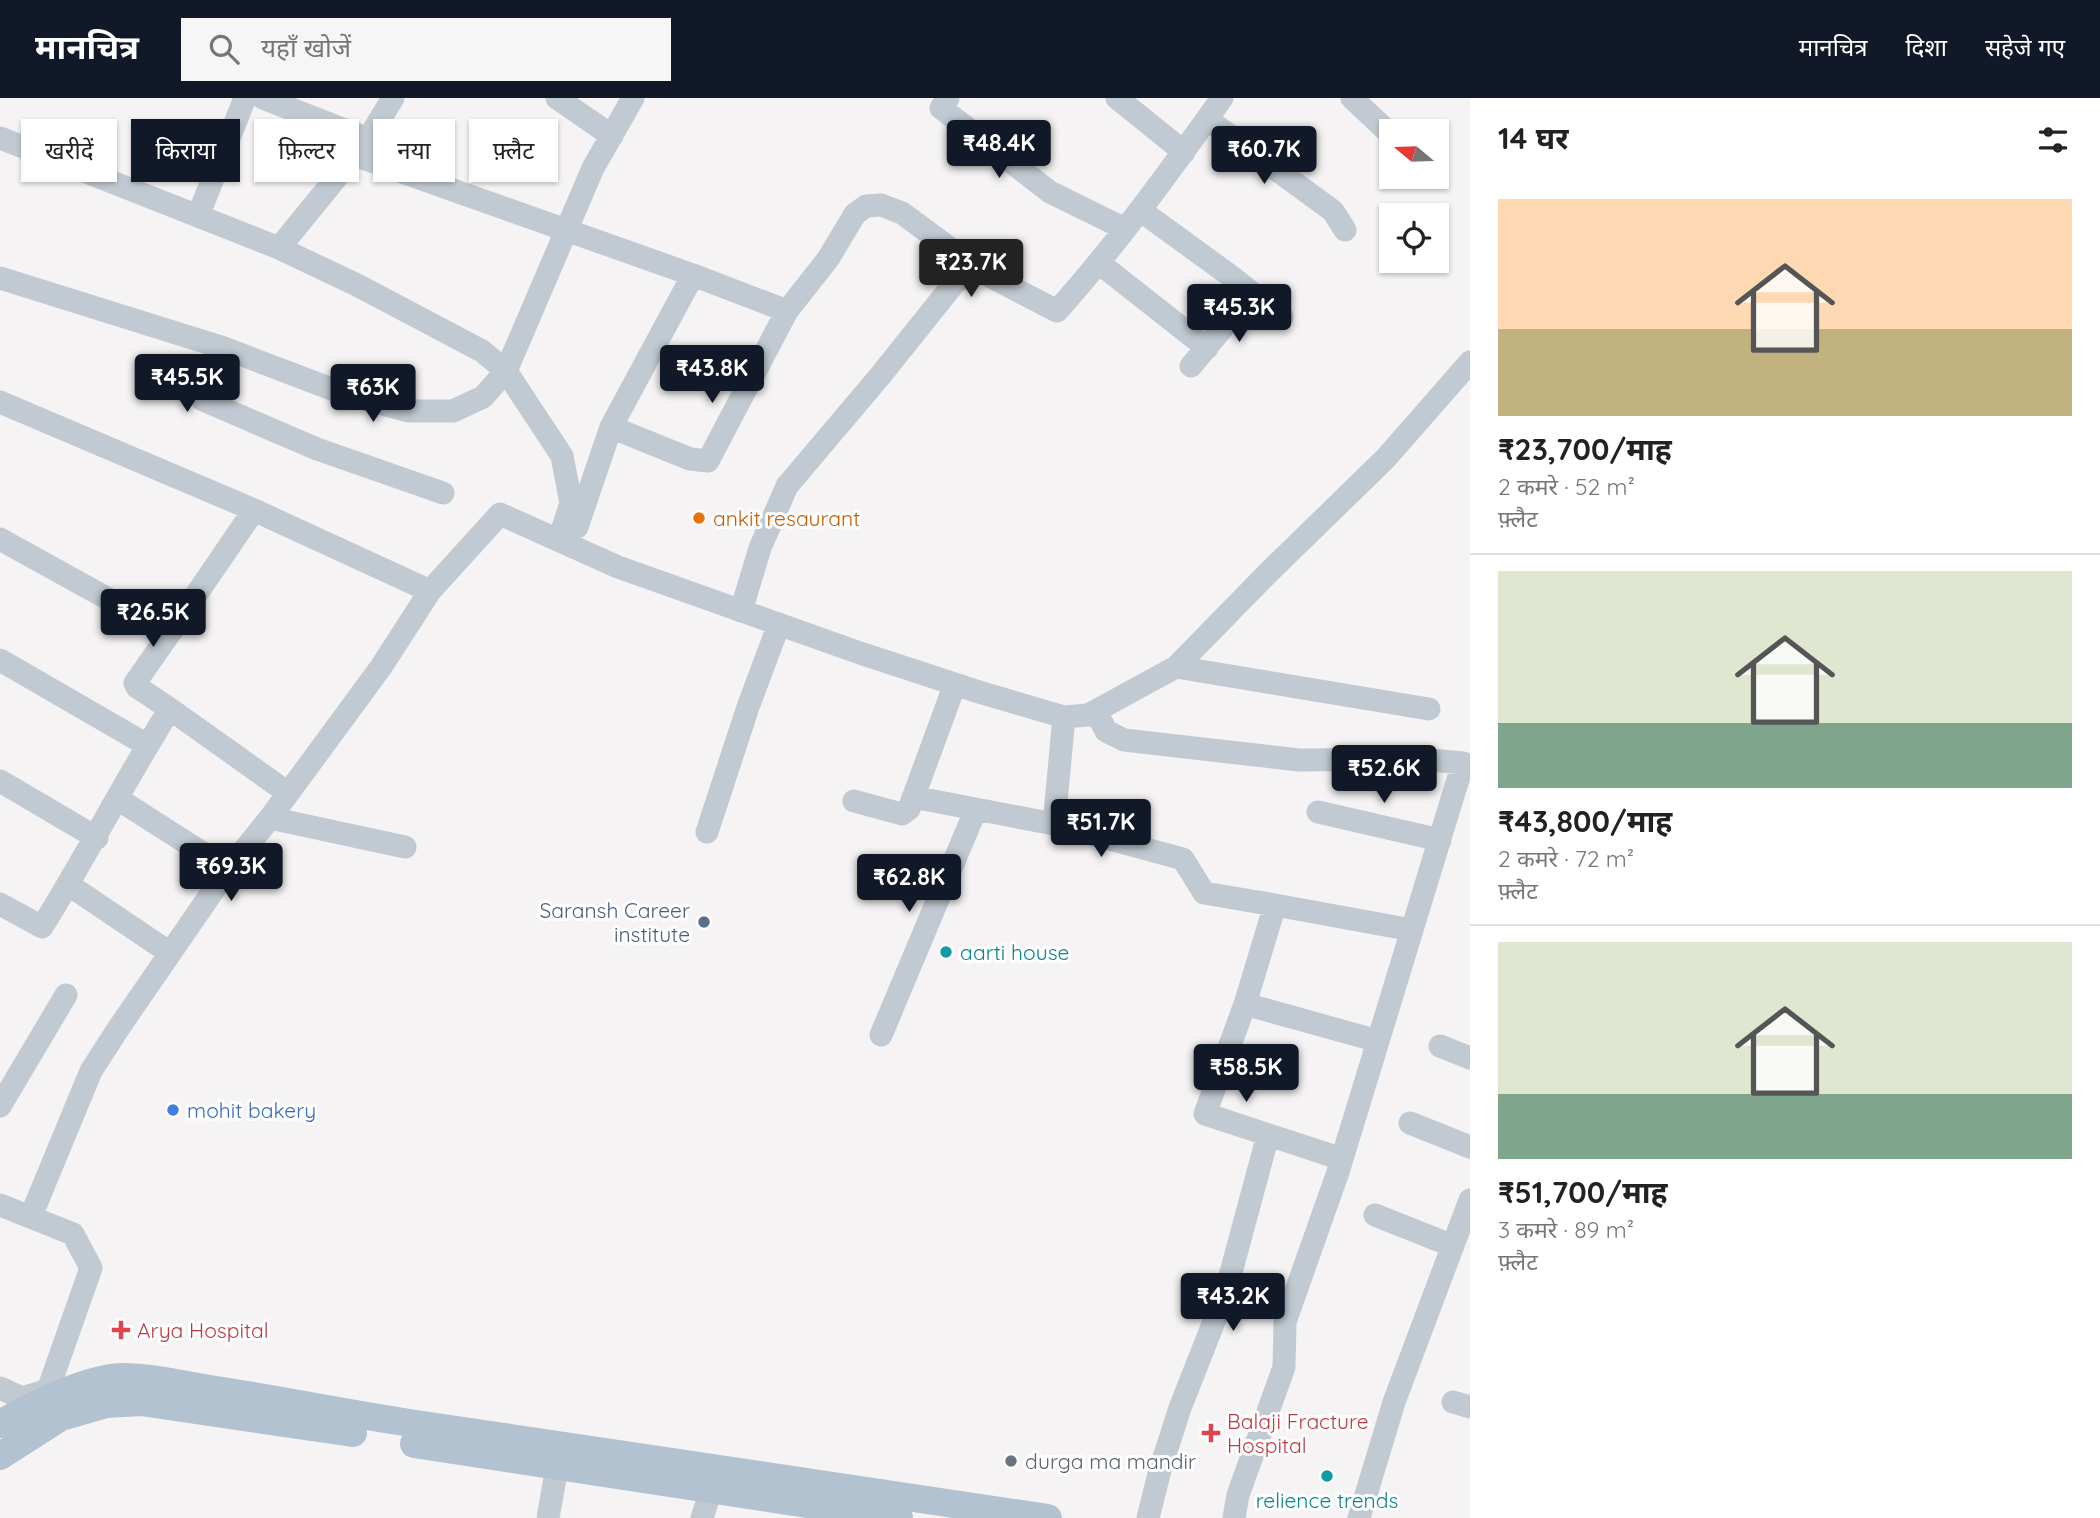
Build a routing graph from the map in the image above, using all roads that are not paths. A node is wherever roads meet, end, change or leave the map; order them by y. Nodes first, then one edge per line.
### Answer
1 (245, 98) edge
2 (262, 98) edge
3 (393, 98) edge
4 (557, 98) edge
5 (633, 98) edge
6 (1117, 98) edge
7 (1222, 98) edge
8 (1357, 99) edge
9 (939, 101) edge
10 (1207, 119) junction
11 (1379, 122) edge
12 (612, 136) junction
13 (0, 138) edge
14 (361, 147) junction
15 (1184, 152) junction
16 (1140, 210) junction
17 (198, 216) junction
18 (1125, 229) junction
19 (566, 230) junction
20 (1345, 230) dead end
21 (279, 248) junction
22 (1099, 262) junction
23 (982, 272) junction
24 (693, 275) junction
25 (0, 278) edge
26 (1252, 293) junction
27 (787, 311) junction
28 (1282, 317) dead end
29 (224, 348) junction
30 (1207, 348) junction
31 (1470, 362) edge
32 (1191, 366) dead end
33 (506, 371) junction
34 (0, 402) edge
35 (611, 427) junction
36 (443, 493) dead end
37 (254, 510) junction
38 (0, 539) edge
39 (564, 543) junction
40 (430, 592) junction
41 (741, 611) junction
42 (779, 624) junction
43 (170, 633) junction
44 (0, 660) edge
45 (1177, 667) junction
46 (955, 684) junction
47 (170, 709) junction
48 (1429, 709) dead end
49 (1096, 711) junction
50 (1064, 717) junction
51 (147, 745) junction
52 (0, 781) edge
53 (288, 793) junction
54 (914, 797) junction
55 (118, 799) junction
56 (854, 802) dead end
57 (976, 809) junction
58 (1318, 811) dead end
59 (270, 818) junction
60 (1055, 824) junction
61 (706, 832) dead end
62 (97, 838) junction
63 (1440, 840) junction
64 (405, 847) dead end
65 (229, 870) junction
66 (69, 885) junction
67 (0, 904) edge
68 (1275, 905) junction
69 (1412, 930) junction
70 (170, 953) junction
71 (66, 995) dead end
72 (1245, 1004) junction
73 (881, 1035) dead end
74 (1378, 1041) junction
75 (1440, 1046) dead end
76 (1470, 1058) edge
77 (3, 1093) edge
78 (1410, 1123) dead end
79 (1268, 1135) junction
80 (1470, 1147) edge
81 (1342, 1160) junction
82 (1470, 1200) edge
83 (0, 1205) edge
84 (1375, 1215) dead end
85 (31, 1216) junction
86 (1453, 1246) junction
87 (0, 1388) edge
88 (53, 1402) junction
89 (0, 1424) edge
90 (0, 1456) edge
91 (557, 1467) junction
92 (710, 1490) junction
93 (548, 1518) edge
94 (702, 1518) edge
95 (899, 1518) edge
96 (1048, 1518) edge
97 (1148, 1518) edge
98 (1234, 1518) edge
99 (1359, 1518) edge

1 - 17 street
2 - 14 street
3 - 14 street
4 - 12 street
5 - 12 street
6 - 15 street
7 - 10 street
8 - 11 street
9 - 18 street
10 - 15 street
10 - 20 street
12 - 19 street
13 - 17 street
14 - 19 street
14 - 21 street
15 - 16 street
16 - 18 street
16 - 26 street
17 - 21 street
18 - 22 street
19 - 24 street
19 - 33 street
21 - 33 street
22 - 23 street
22 - 30 street
23 - 27 street
23 - 41 street
24 - 27 street
24 - 35 street
25 - 29 street
26 - 28 street
26 - 30 street
27 - 35 street
29 - 33 street
29 - 36 street
30 - 32 street
31 - 45 street
33 - 39 street
34 - 37 street
35 - 39 street
37 - 40 street
37 - 43 street
38 - 43 street
39 - 40 street
39 - 41 street
40 - 53 street
41 - 42 street
42 - 46 street
42 - 61 street
43 - 47 street
44 - 51 street
45 - 48 street
45 - 49 street
46 - 50 street
46 - 54 street
47 - 51 street
47 - 53 street
49 - 50 street
49 - 63 street
50 - 60 street
51 - 55 street
52 - 62 street
53 - 59 street
54 - 56 street
54 - 57 street
55 - 62 street
55 - 65 street
57 - 60 street
57 - 73 street
58 - 63 street
59 - 64 street
59 - 65 street
60 - 68 street
62 - 66 street
63 - 69 street
65 - 70 street
66 - 67 street
66 - 70 street
68 - 69 street
68 - 72 street
69 - 74 street
70 - 85 street
71 - 77 street
72 - 74 street
72 - 79 street
74 - 81 street
75 - 76 street
78 - 80 street
79 - 81 street
79 - 97 street
81 - 98 street
82 - 86 street
83 - 85 street
84 - 86 street
85 - 88 street
86 - 99 street
87 - 88 street
88 - 89 main road
88 - 90 main road
88 - 91 main road
88 - 96 main road
91 - 92 main road
91 - 93 street
92 - 94 street
92 - 95 main road

